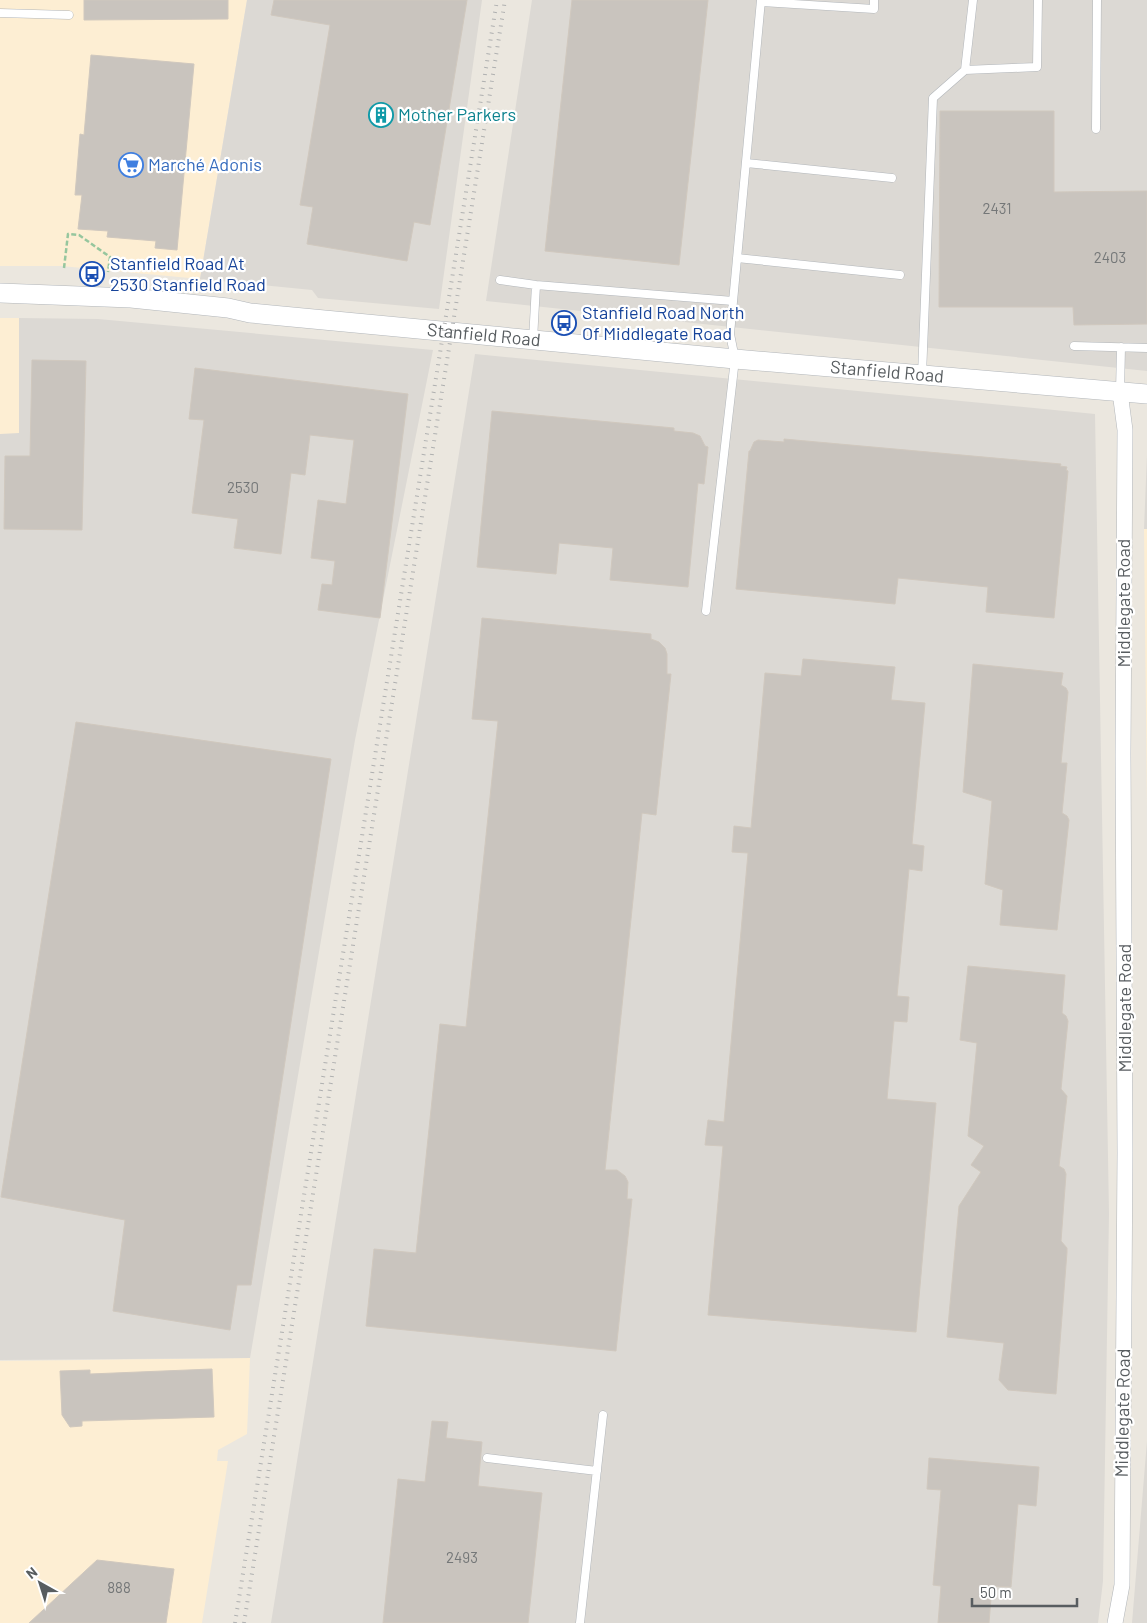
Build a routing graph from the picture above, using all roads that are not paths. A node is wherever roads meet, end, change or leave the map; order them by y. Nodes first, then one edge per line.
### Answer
1 (874, 0) edge
2 (972, 0) edge
3 (1038, 0) edge
4 (1097, 0) edge
5 (761, 1) edge
6 (0, 14) edge
7 (69, 15) dead end
8 (965, 70) junction
9 (1096, 129) dead end
10 (746, 163) junction
11 (892, 178) dead end
12 (737, 258) junction
13 (900, 275) dead end
14 (500, 280) dead end
15 (536, 285) junction
16 (0, 293) edge
17 (733, 302) junction
18 (533, 340) junction
19 (1074, 346) dead end
20 (1121, 347) junction
21 (1147, 348) edge
22 (735, 359) junction
23 (922, 375) junction
24 (1120, 392) junction
25 (1147, 394) edge
26 (706, 611) dead end
27 (603, 1415) dead end
28 (487, 1458) dead end
29 (597, 1471) junction
30 (580, 1623) edge
31 (1115, 1623) edge

1 - 5 lane
2 - 8 lane
3 - 8 lane
4 - 9 lane
5 - 10 lane
6 - 7 lane
8 - 23 lane
10 - 11 lane
10 - 12 lane
12 - 13 lane
12 - 17 lane
14 - 15 lane
15 - 17 lane
15 - 18 lane
16 - 18 street, Stanfield Road
17 - 22 lane
18 - 22 street, Stanfield Road
19 - 20 lane
20 - 21 lane
20 - 24 lane
22 - 23 street, Stanfield Road
22 - 26 lane
23 - 24 street, Stanfield Road
24 - 25 street, Stanfield Road
24 - 31 street, Middlegate Road
27 - 29 lane
28 - 29 lane
29 - 30 lane

